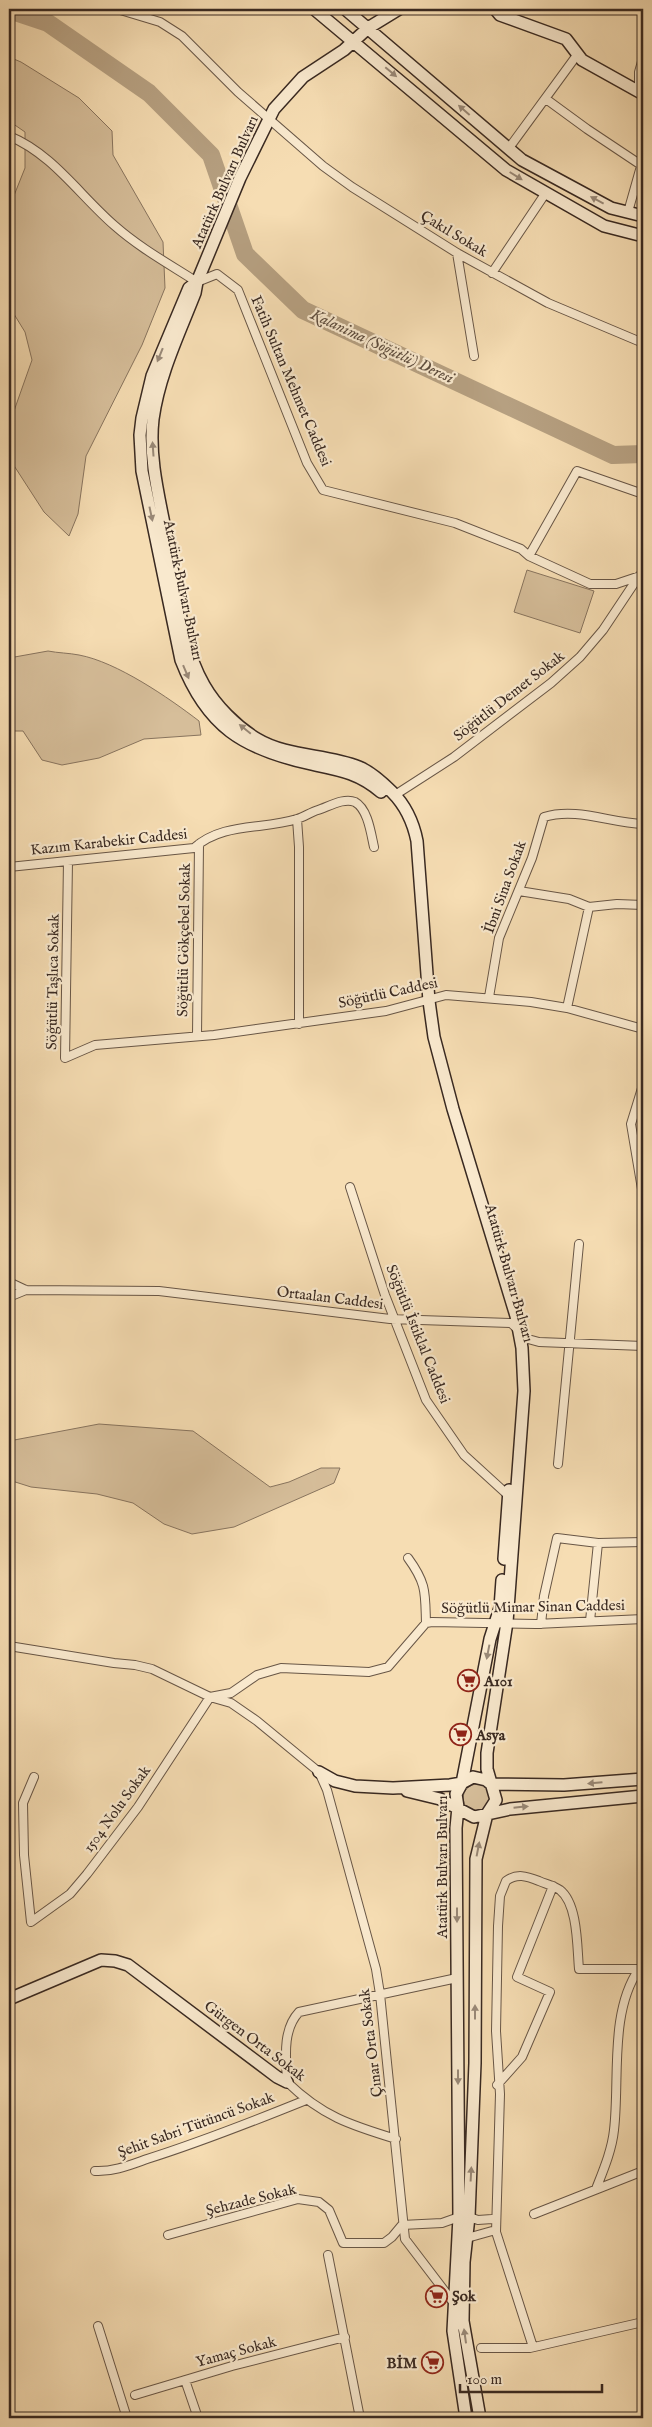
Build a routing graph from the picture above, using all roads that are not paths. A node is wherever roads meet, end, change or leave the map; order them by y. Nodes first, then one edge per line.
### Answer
1 (117, 9) edge
2 (152, 9) edge
3 (314, 9) edge
4 (345, 9) edge
5 (399, 9) edge
6 (495, 9) edge
7 (150, 18) junction
8 (368, 28) junction
9 (354, 41) junction
10 (577, 55) junction
11 (643, 58) edge
12 (641, 92) edge
13 (546, 99) junction
14 (270, 120) junction
15 (9, 136) edge
16 (509, 148) junction
17 (642, 162) edge
18 (545, 194) junction
19 (628, 212) junction
20 (643, 216) edge
21 (643, 236) edge
22 (457, 253) junction
23 (492, 273) junction
24 (197, 282) junction
25 (643, 343) edge
26 (474, 356) dead end
27 (643, 494) edge
28 (529, 556) junction
29 (641, 576) edge
30 (395, 795) junction
31 (297, 819) junction
32 (643, 824) edge
33 (199, 844) junction
34 (374, 847) dead end
35 (68, 861) junction
36 (9, 867) edge
37 (519, 890) junction
38 (643, 905) edge
39 (589, 907) junction
40 (489, 997) junction
41 (426, 1000) junction
42 (567, 1008) junction
43 (299, 1024) junction
44 (643, 1029) edge
45 (197, 1036) junction
46 (136, 1042) joint
47 (643, 1085) edge
48 (350, 1187) dead end
49 (643, 1195) edge
50 (579, 1244) dead end
51 (9, 1282) edge
52 (26, 1290) junction
53 (9, 1297) edge
54 (395, 1320) junction
55 (510, 1323) junction
56 (520, 1332) junction
57 (570, 1343) junction
58 (643, 1346) edge
59 (558, 1464) dead end
60 (509, 1496) junction
61 (643, 1542) edge
62 (598, 1543) junction
63 (408, 1558) dead end
64 (643, 1619) edge
65 (590, 1621) junction
66 (507, 1622) junction
67 (426, 1623) junction
68 (495, 1624) junction
69 (541, 1624) junction
70 (9, 1646) edge
71 (210, 1698) junction
72 (319, 1772) junction
73 (34, 1776) dead end
74 (643, 1779) edge
75 (462, 1783) junction
76 (491, 1784) junction
77 (393, 1788) junction
78 (643, 1796) edge
79 (458, 1807) junction
80 (487, 1814) junction
81 (553, 1886) junction
82 (641, 1969) edge
83 (457, 1978) junction
84 (380, 1994) junction
85 (9, 1999) edge
86 (287, 2082) junction
87 (498, 2082) junction
88 (306, 2100) junction
89 (396, 2139) junction
90 (95, 2171) dead end
91 (643, 2171) edge
92 (596, 2189) junction
93 (534, 2214) dead end
94 (464, 2217) junction
95 (492, 2219) junction
96 (402, 2225) junction
97 (492, 2232) junction
98 (168, 2235) dead end
99 (467, 2238) junction
100 (328, 2255) dead end
101 (453, 2302) junction
102 (643, 2322) edge
103 (98, 2326) dead end
104 (345, 2338) junction
105 (481, 2348) dead end
106 (532, 2348) junction
107 (186, 2380) junction
108 (135, 2395) dead end
109 (127, 2418) edge
110 (198, 2418) edge
111 (360, 2418) edge
112 (466, 2418) edge
113 (480, 2418) edge

1 - 7 street, Çakıl Sokak
2 - 7 street
3 - 9 street
4 - 8 street
5 - 8 street, Atatürk Bulvarı Bulvarı
6 - 10 street
7 - 14 street, Çakıl Sokak
8 - 9 street, Atatürk Bulvarı Bulvarı
16 -> 8 street
9 - 14 street, Atatürk Bulvarı Bulvarı
9 -> 18 street
10 - 12 street
10 - 13 street
11 - 12 street
13 - 16 street
13 - 17 street
14 - 22 street, Çakıl Sokak
14 - 24 street, Atatürk Bulvarı Bulvarı
15 - 24 street
19 -> 16 street
17 - 19 street
18 - 21 street
18 - 23 street
19 - 20 street
22 - 23 street, Çakıl Sokak
22 - 26 street
23 - 25 street, Çakıl Sokak
24 - 28 street, Fatih Sultan Mehmet Caddesi
30 -> 24 street, Atatürk Bulvarı Bulvarı
24 -> 41 street, Atatürk Bulvarı Bulvarı
27 - 28 street
28 - 29 street, Fatih Sultan Mehmet Caddesi
29 - 30 street, Söğütlü Demet Sokak
30 - 41 street, Atatürk Bulvarı Bulvarı
31 - 33 street, Kazım Karabekir Caddesi
31 - 34 street, Kazım Karabekir Caddesi
31 - 43 street
32 - 37 street, İbni Sina Sokak
33 - 35 street, Kazım Karabekir Caddesi
33 - 45 street, Söğütlü Gökçebel Sokak
35 - 36 street, Kazım Karabekir Caddesi
35 - 46 street, Söğütlü Taşlıca Sokak
37 - 39 street
37 - 40 street, İbni Sina Sokak
38 - 39 street
39 - 42 street
40 - 41 street, Söğütlü Caddesi
40 - 42 street, Söğütlü Caddesi
41 - 43 street, Söğütlü Caddesi
41 - 55 street, Atatürk Bulvarı Bulvarı
41 - 56 street, Atatürk Bulvarı Bulvarı
42 - 44 street, Söğütlü Caddesi
43 - 45 street, Söğütlü Caddesi
45 - 46 street, Söğütlü Caddesi
47 - 49 street
48 - 54 street, Söğütlü İstiklal Caddesi
50 - 57 street
51 - 52 street, Ortaalan Caddesi
52 - 53 street
52 - 54 street, Ortaalan Caddesi
54 - 55 street, Ortaalan Caddesi
54 - 60 street, Söğütlü İstiklal Caddesi
55 - 56 street
55 - 60 street, Atatürk Bulvarı Bulvarı
56 - 57 street
56 - 66 street, Atatürk Bulvarı Bulvarı
57 - 58 street
57 - 59 street
60 - 68 street, Atatürk Bulvarı Bulvarı
61 - 62 street
62 - 65 street
62 - 69 street
63 - 67 street
64 - 65 street, Söğütlü Mimar Sinan Caddesi
65 - 69 street, Söğütlü Mimar Sinan Caddesi
66 - 68 street, Söğütlü Mimar Sinan Caddesi
66 - 69 street, Söğütlü Mimar Sinan Caddesi
66 - 76 street, Atatürk Bulvarı Bulvarı
67 - 68 street, Söğütlü Mimar Sinan Caddesi
67 - 71 street, Söğütlü Mimar Sinan Caddesi
68 -> 75 street, Atatürk Bulvarı Bulvarı
70 - 71 street
71 - 72 street
71 - 73 street, 1504 Nolu Sokak
72 - 77 street
72 - 84 street, Çınar Orta Sokak
74 -> 76 street
75 - 76 street
75 - 77 street
75 - 79 street, Atatürk Bulvarı Bulvarı
76 - 80 street, Atatürk Bulvarı Bulvarı
77 - 79 street
80 -> 78 street
79 - 80 street
79 -> 83 street, Atatürk Bulvarı Bulvarı
94 -> 80 street, Atatürk Bulvarı Bulvarı
81 - 82 street
81 - 87 street
81 - 87 street
82 - 92 street
83 - 84 street
83 -> 94 street, Atatürk Bulvarı Bulvarı
84 - 86 street
84 - 89 street, Çınar Orta Sokak
85 - 86 street, Gürgen Orta Sokak
86 - 88 street, Gürgen Orta Sokak
87 - 95 street
87 - 106 street
88 - 89 street, Gürgen Orta Sokak
88 - 90 street, Şehit Sabri Tütüncü Sokak
89 - 96 street, Çınar Orta Sokak
91 - 92 street
92 - 93 street
94 - 95 street
94 - 96 street
94 - 99 street, Atatürk Bulvarı Bulvarı
94 - 101 street, Atatürk Bulvarı Bulvarı
95 - 97 street
96 - 98 street, Şehzade Sokak
96 - 101 street, Çınar Orta Sokak
97 - 99 street
97 - 106 street
113 -> 99 street, Atatürk Bulvarı Bulvarı
100 - 104 street
101 - 112 street, Atatürk Bulvarı Bulvarı
102 - 106 street
103 - 109 street
104 - 107 street, Yamaç Sokak
104 - 111 street
105 - 106 street
107 - 108 street, Yamaç Sokak
107 - 110 street

